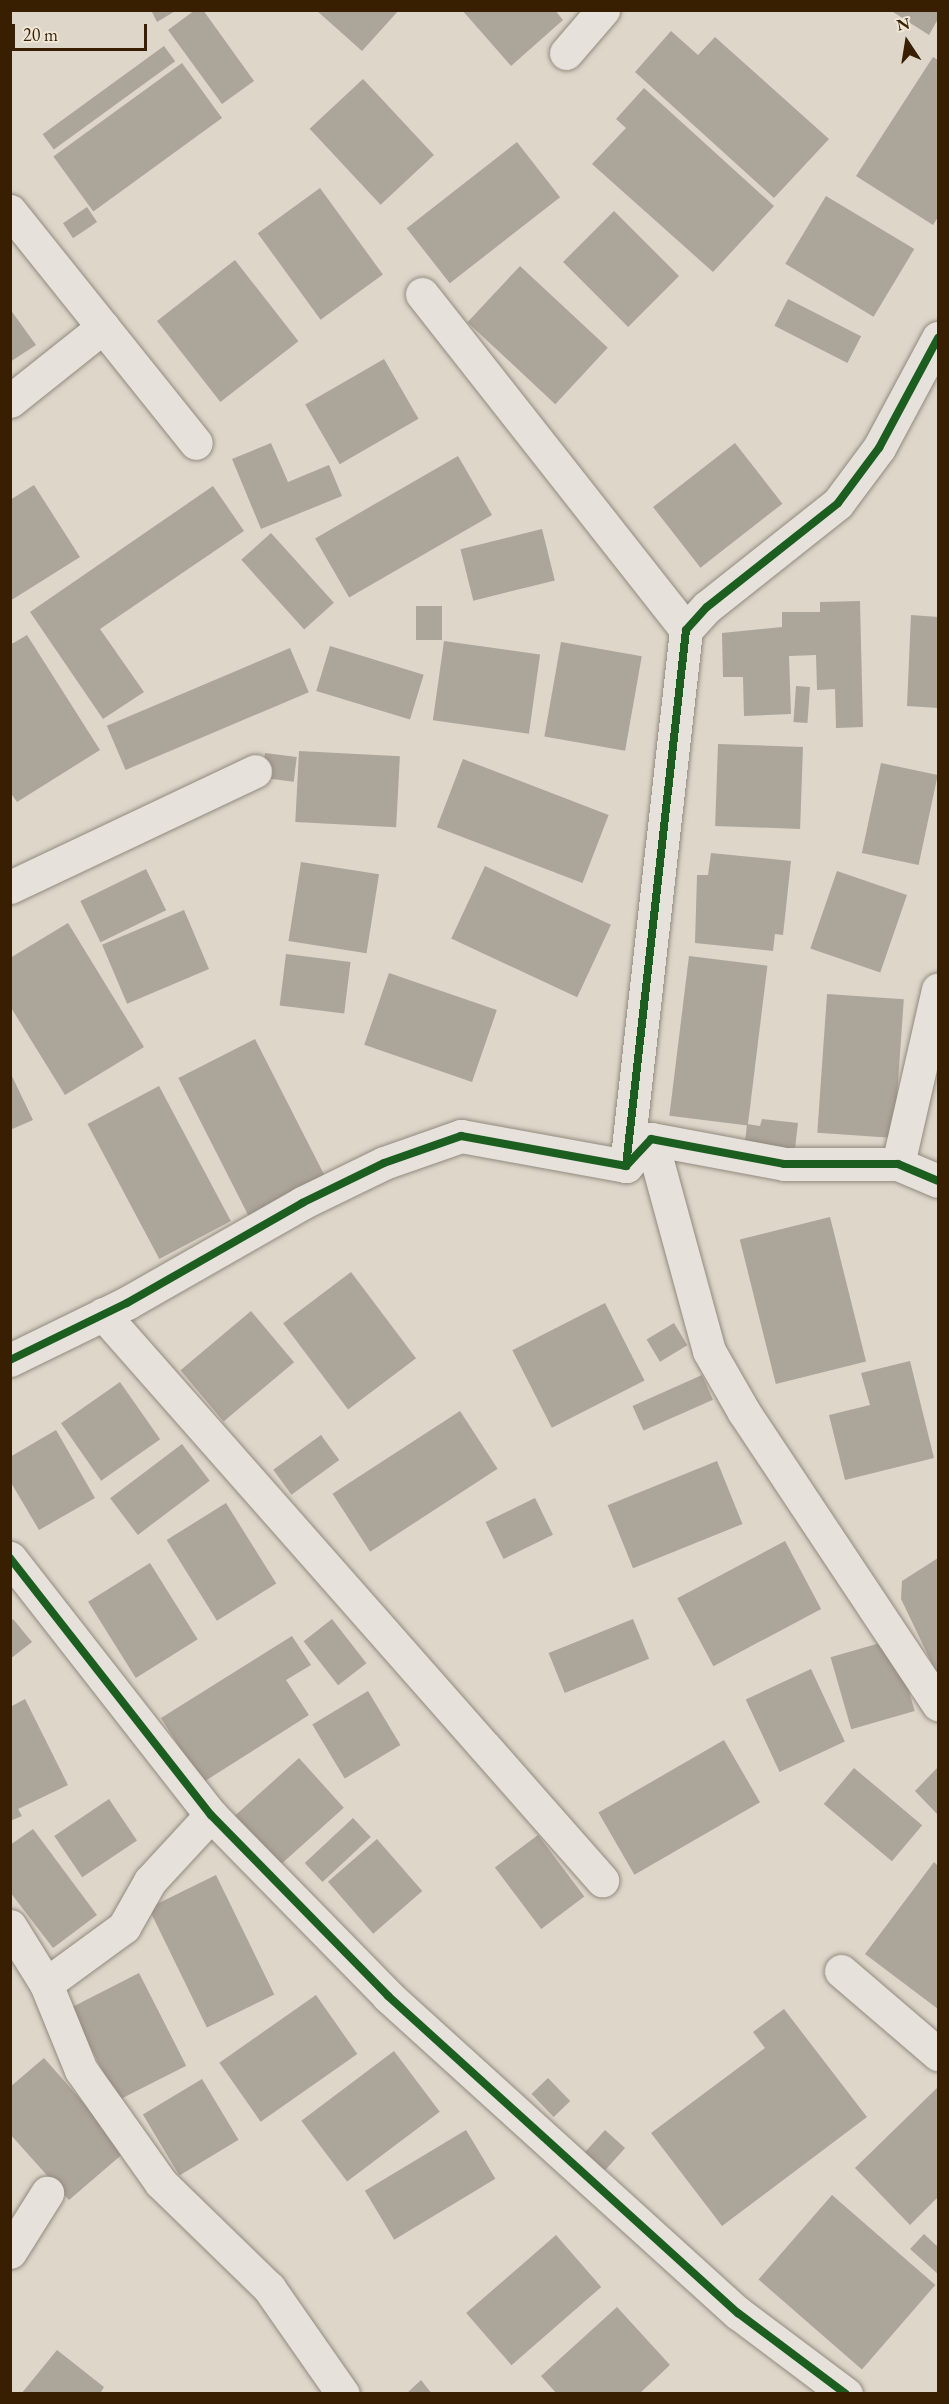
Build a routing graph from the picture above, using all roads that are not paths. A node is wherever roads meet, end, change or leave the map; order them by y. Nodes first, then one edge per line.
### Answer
1 (603, 10) edge
2 (566, 53) dead end
3 (10, 211) edge
4 (422, 294) dead end
5 (103, 327) junction
6 (939, 338) edge
7 (10, 401) edge
8 (196, 443) dead end
9 (686, 630) junction
10 (255, 771) dead end
11 (10, 887) edge
12 (939, 990) edge
13 (651, 1139) junction
14 (898, 1164) junction
15 (626, 1166) junction
16 (939, 1181) edge
17 (103, 1314) junction
18 (10, 1360) edge
19 (10, 1558) edge
20 (939, 1704) edge
21 (211, 1815) junction
22 (602, 1881) dead end
23 (10, 1926) edge
24 (841, 1971) dead end
25 (46, 1983) junction
26 (939, 2054) edge
27 (47, 2193) dead end
28 (10, 2252) edge
29 (343, 2394) edge
30 (846, 2394) edge

1 - 2 street
3 - 5 street
4 - 9 street
5 - 7 street
5 - 8 street
6 - 9 street
9 - 15 street
10 - 11 street
12 - 14 street
13 - 14 street
13 - 15 street
13 - 20 street
14 - 16 street
15 - 17 street
17 - 18 street
17 - 22 street
19 - 21 street
21 - 25 street
21 - 30 street
23 - 25 street
24 - 26 street
25 - 29 street
27 - 28 street

